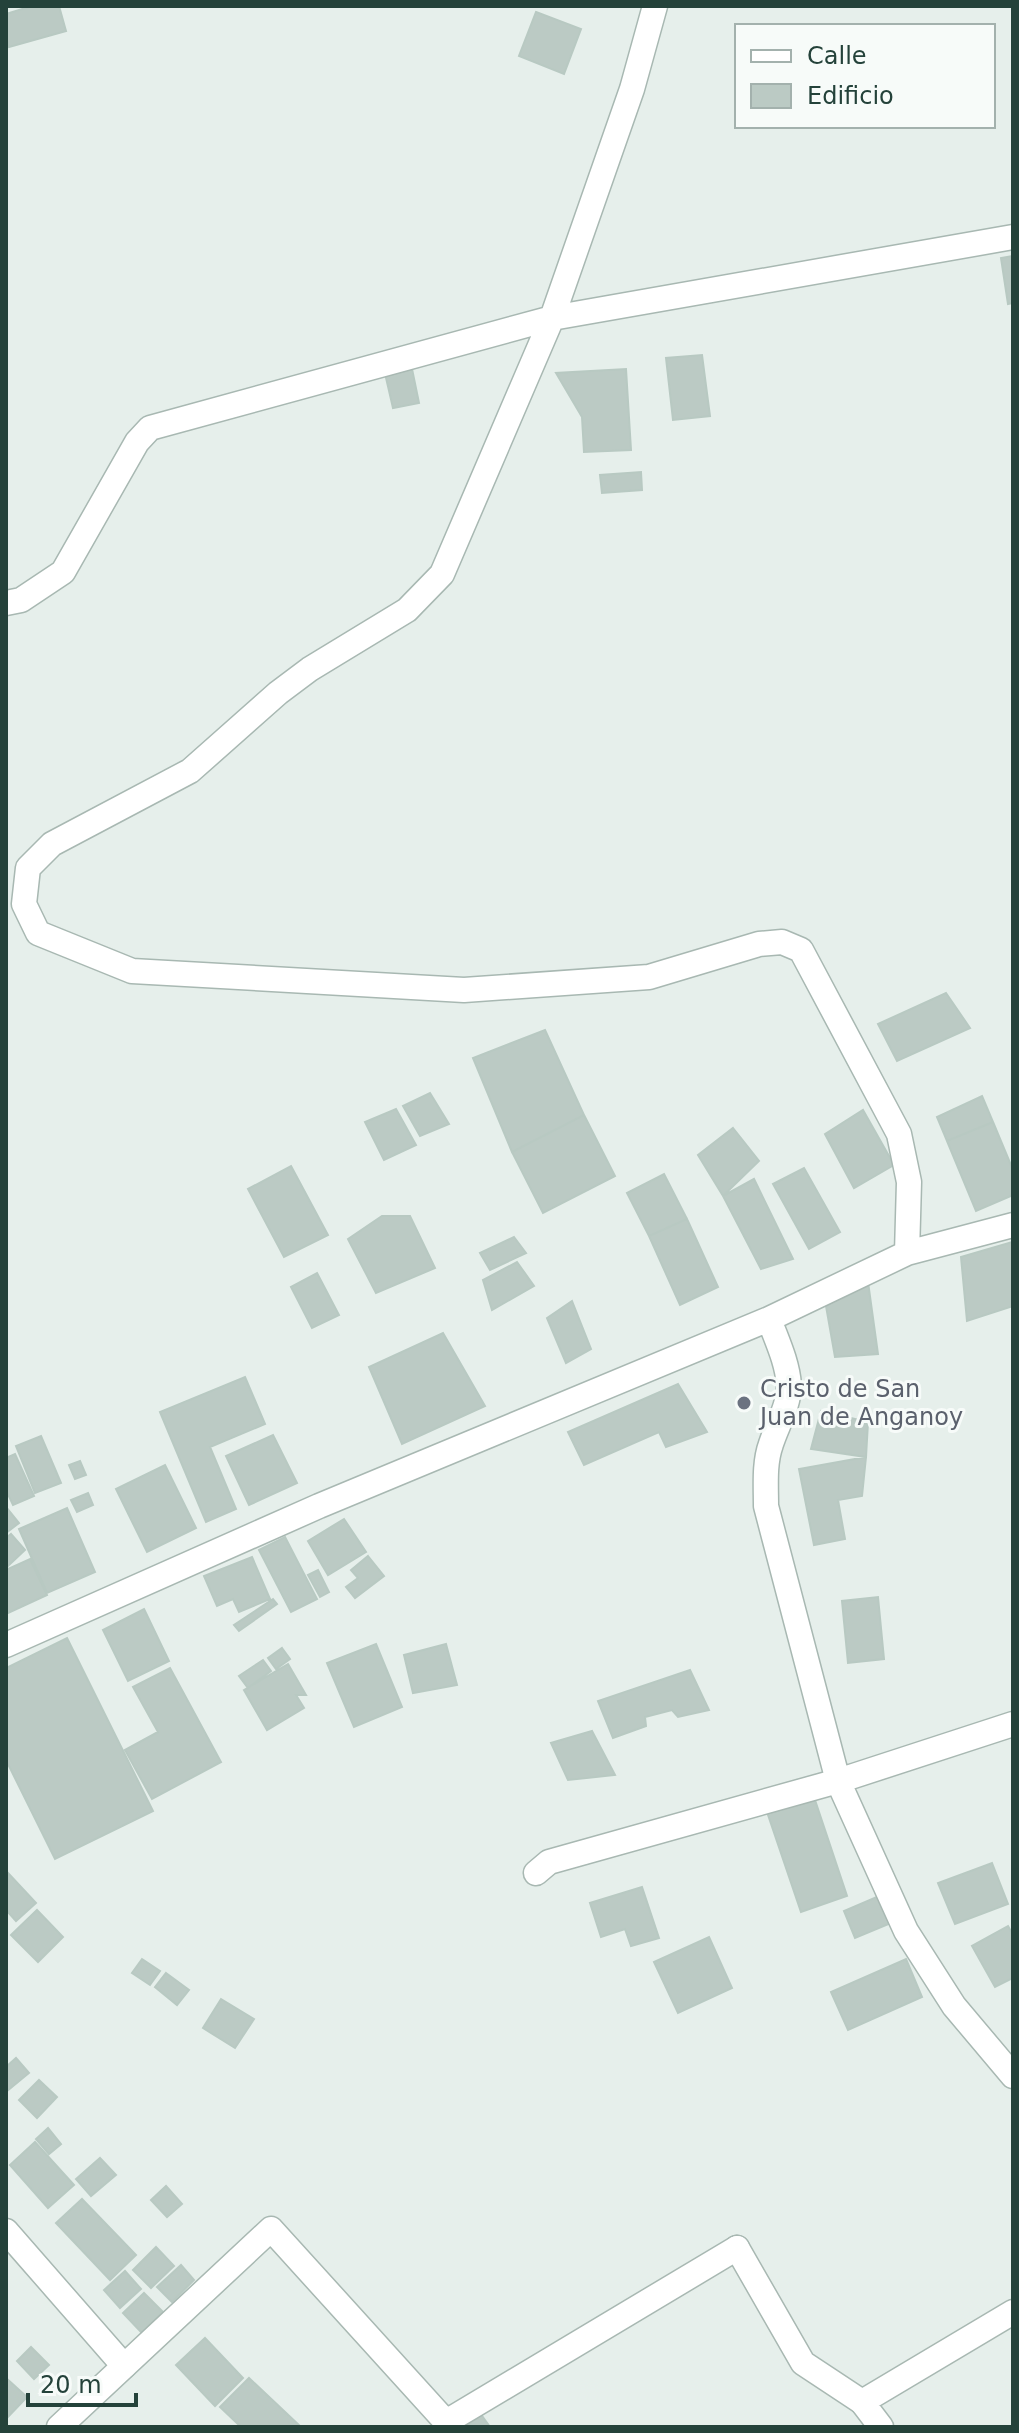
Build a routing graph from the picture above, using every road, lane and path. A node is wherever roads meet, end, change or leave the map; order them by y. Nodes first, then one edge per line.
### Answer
1 (655, 6) edge
2 (1013, 237) edge
3 (552, 318) junction
4 (6, 603) edge
5 (1013, 1225) edge
6 (907, 1253) junction
7 (769, 1319) junction
8 (6, 1645) edge
9 (1013, 1724) edge
10 (838, 1781) junction
11 (536, 1873) dead end
12 (1013, 2076) edge
13 (6, 2231) edge
14 (1013, 2312) edge
15 (124, 2366) junction
16 (862, 2402) junction
17 (59, 2427) edge
18 (881, 2427) edge

1 - 3 street
2 - 3 street
3 - 4 street
3 - 6 street
5 - 6 street
6 - 7 street
7 - 8 street
7 - 10 street
9 - 10 street
10 - 11 street
10 - 12 street
13 - 15 street
14 - 16 street
15 - 16 street
15 - 17 street
16 - 18 street

